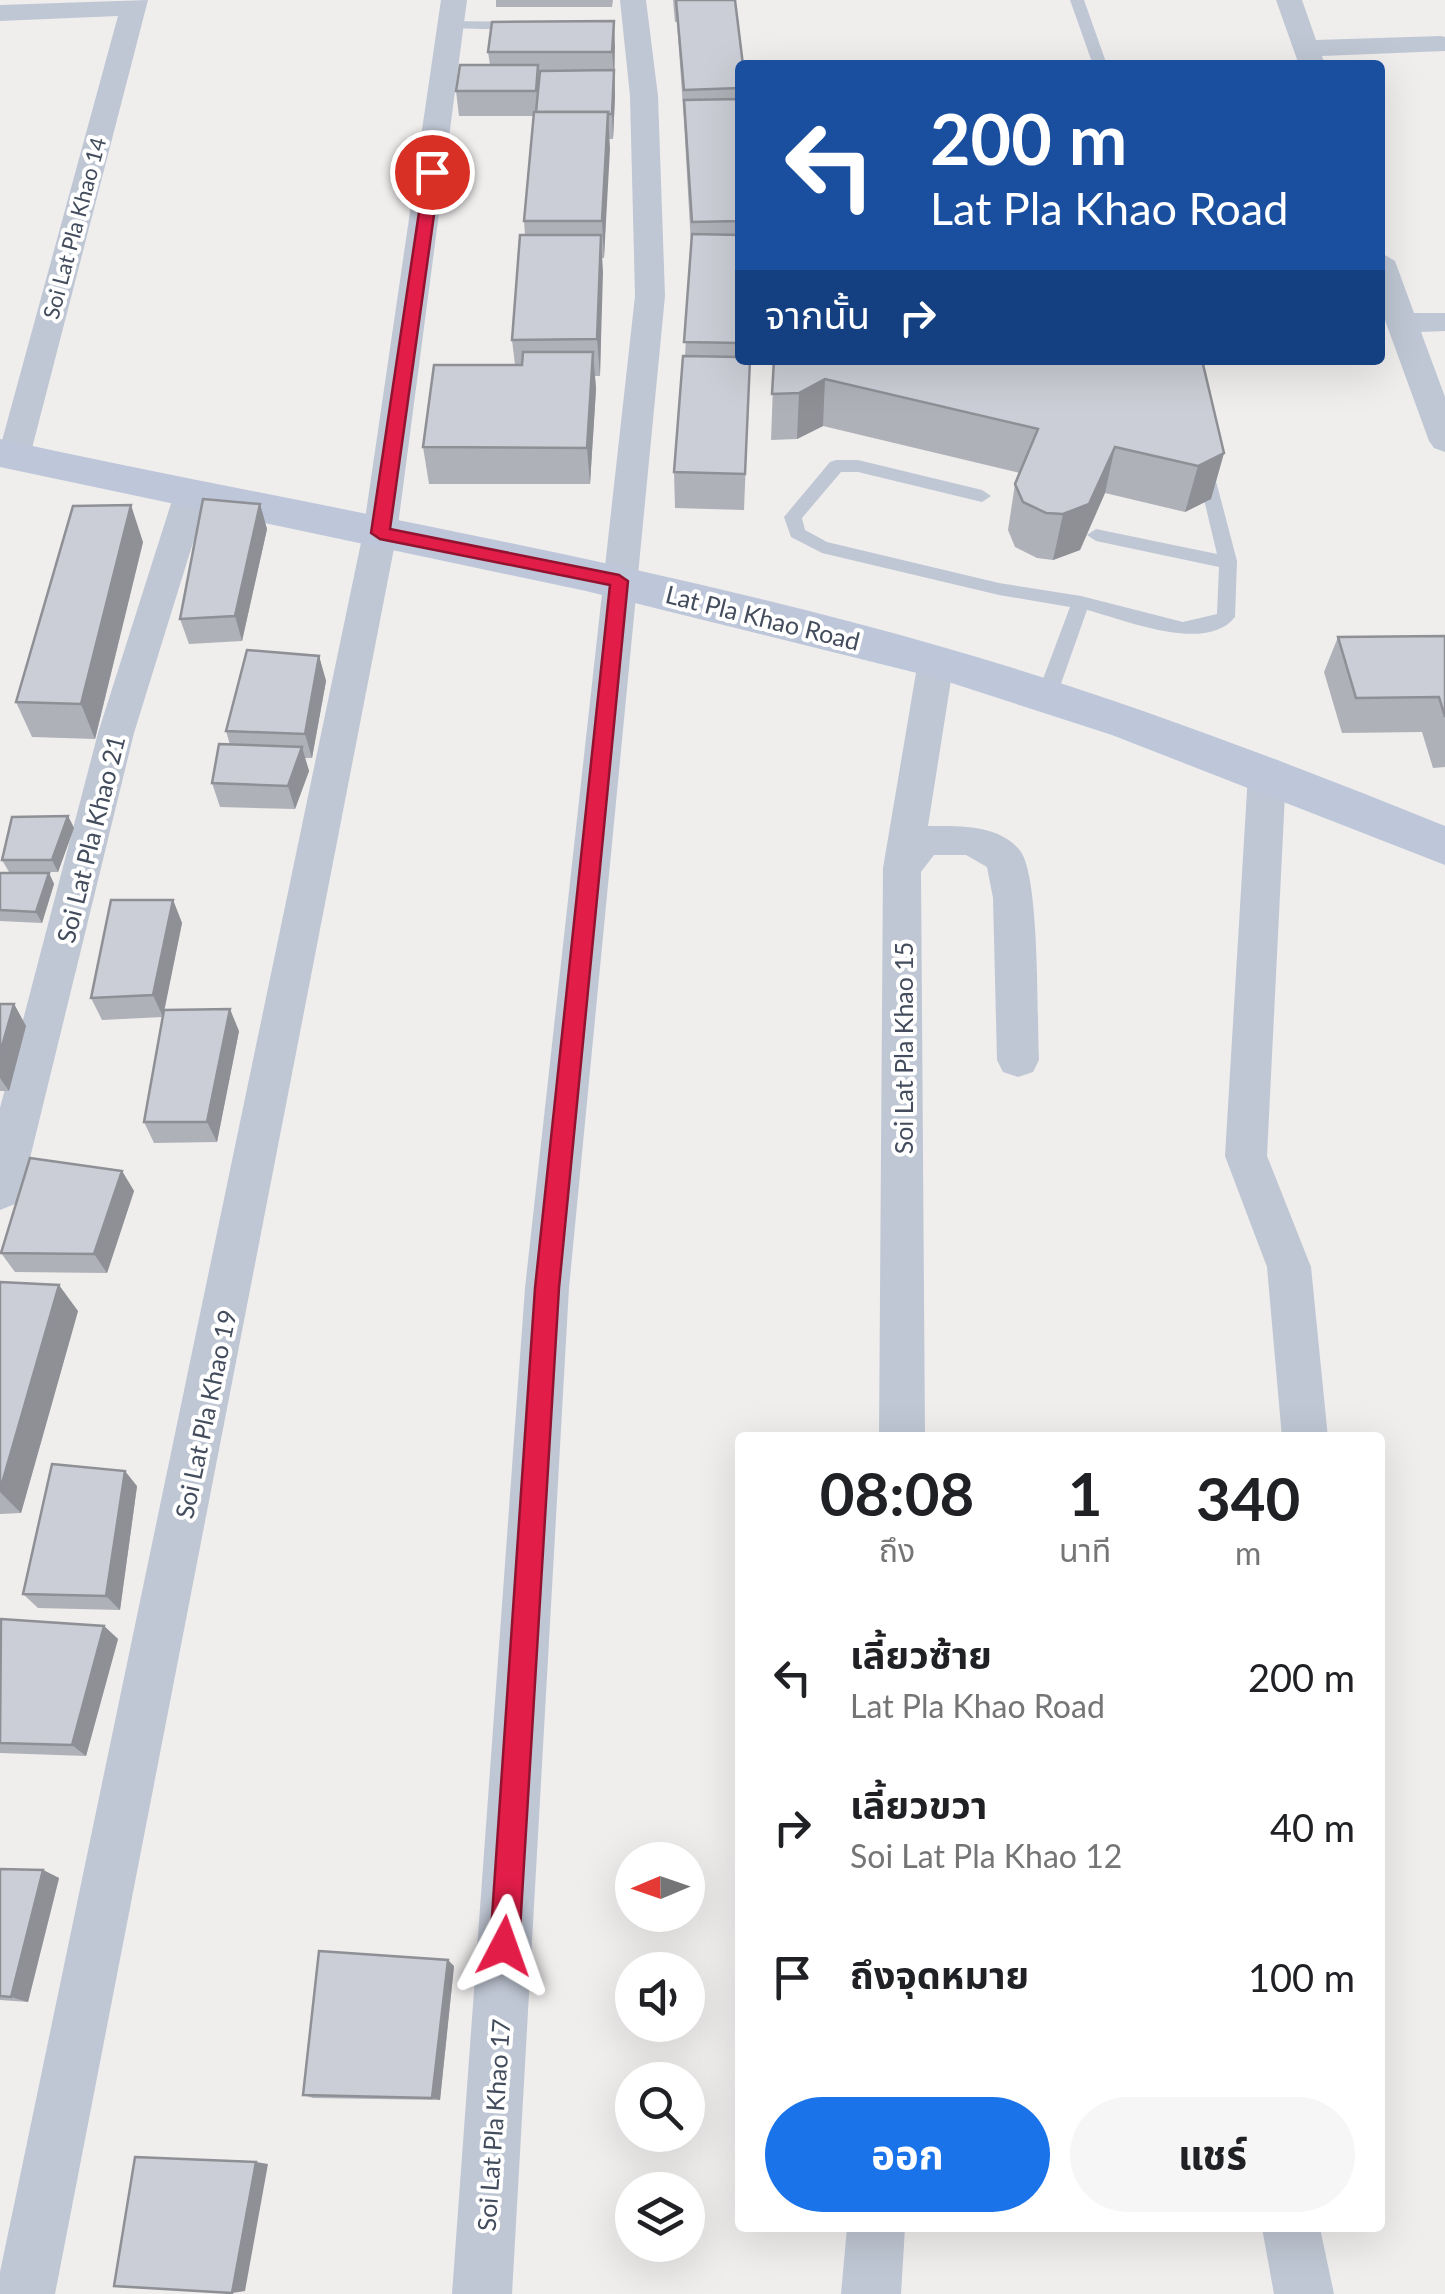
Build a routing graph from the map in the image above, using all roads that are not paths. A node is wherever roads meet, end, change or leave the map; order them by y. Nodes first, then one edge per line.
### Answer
1 (1077, 0) edge
2 (1289, 0) edge
3 (134, 4) edge
4 (0, 13) edge
5 (452, 13) edge
6 (629, 18) edge
7 (544, 26) edge
8 (1441, 44) dead end
9 (1309, 57) edge
10 (1098, 60) edge
11 (1385, 275) edge
12 (1445, 322) edge
13 (1402, 323) junction
14 (1445, 441) edge
15 (1202, 452) edge
16 (7, 454) edge
17 (192, 490) junction
18 (982, 496) dead end
19 (380, 533) junction
20 (1096, 535) edge
21 (1226, 562) junction
22 (619, 581) junction
23 (1081, 602) junction
24 (936, 661) junction
25 (1047, 696) junction
26 (1267, 774) junction
27 (1445, 846) edge
28 (902, 868) junction
29 (1018, 1060) dead end
30 (0, 1191) edge
31 (902, 1432) edge
32 (1304, 1432) edge
33 (876, 2232) edge
34 (1292, 2232) edge
35 (25, 2294) edge
36 (482, 2294) edge
37 (871, 2294) edge
38 (1304, 2294) edge

1 - 10 lane
2 - 9 street
3 - 4 street
3 - 16 street, Soi Lat Pla Khao 14
5 - 7 lane
5 - 19 street, Soi Lat Pla Khao 19
6 - 22 street, Soi Lat Pla Khao 17
8 - 9 street
11 - 13 street
12 - 13 street
13 - 14 street
15 - 21 lane
16 - 17 main road, Lat Pla Khao Road
17 - 19 main road, Lat Pla Khao Road
17 - 30 street, Soi Lat Pla Khao 21
18 - 23 lane
19 - 22 main road, Lat Pla Khao Road
19 - 35 street, Soi Lat Pla Khao 19
20 - 21 lane
21 - 23 lane
22 - 24 main road, Lat Pla Khao Road
22 - 36 street, Soi Lat Pla Khao 17
23 - 25 lane
24 - 25 main road, Lat Pla Khao Road
24 - 28 street, Soi Lat Pla Khao 15
25 - 26 main road, Lat Pla Khao Road
26 - 27 main road, Lat Pla Khao Road
26 - 32 street
28 - 29 street
28 - 31 street, Soi Lat Pla Khao 15
33 - 37 street
34 - 38 street

